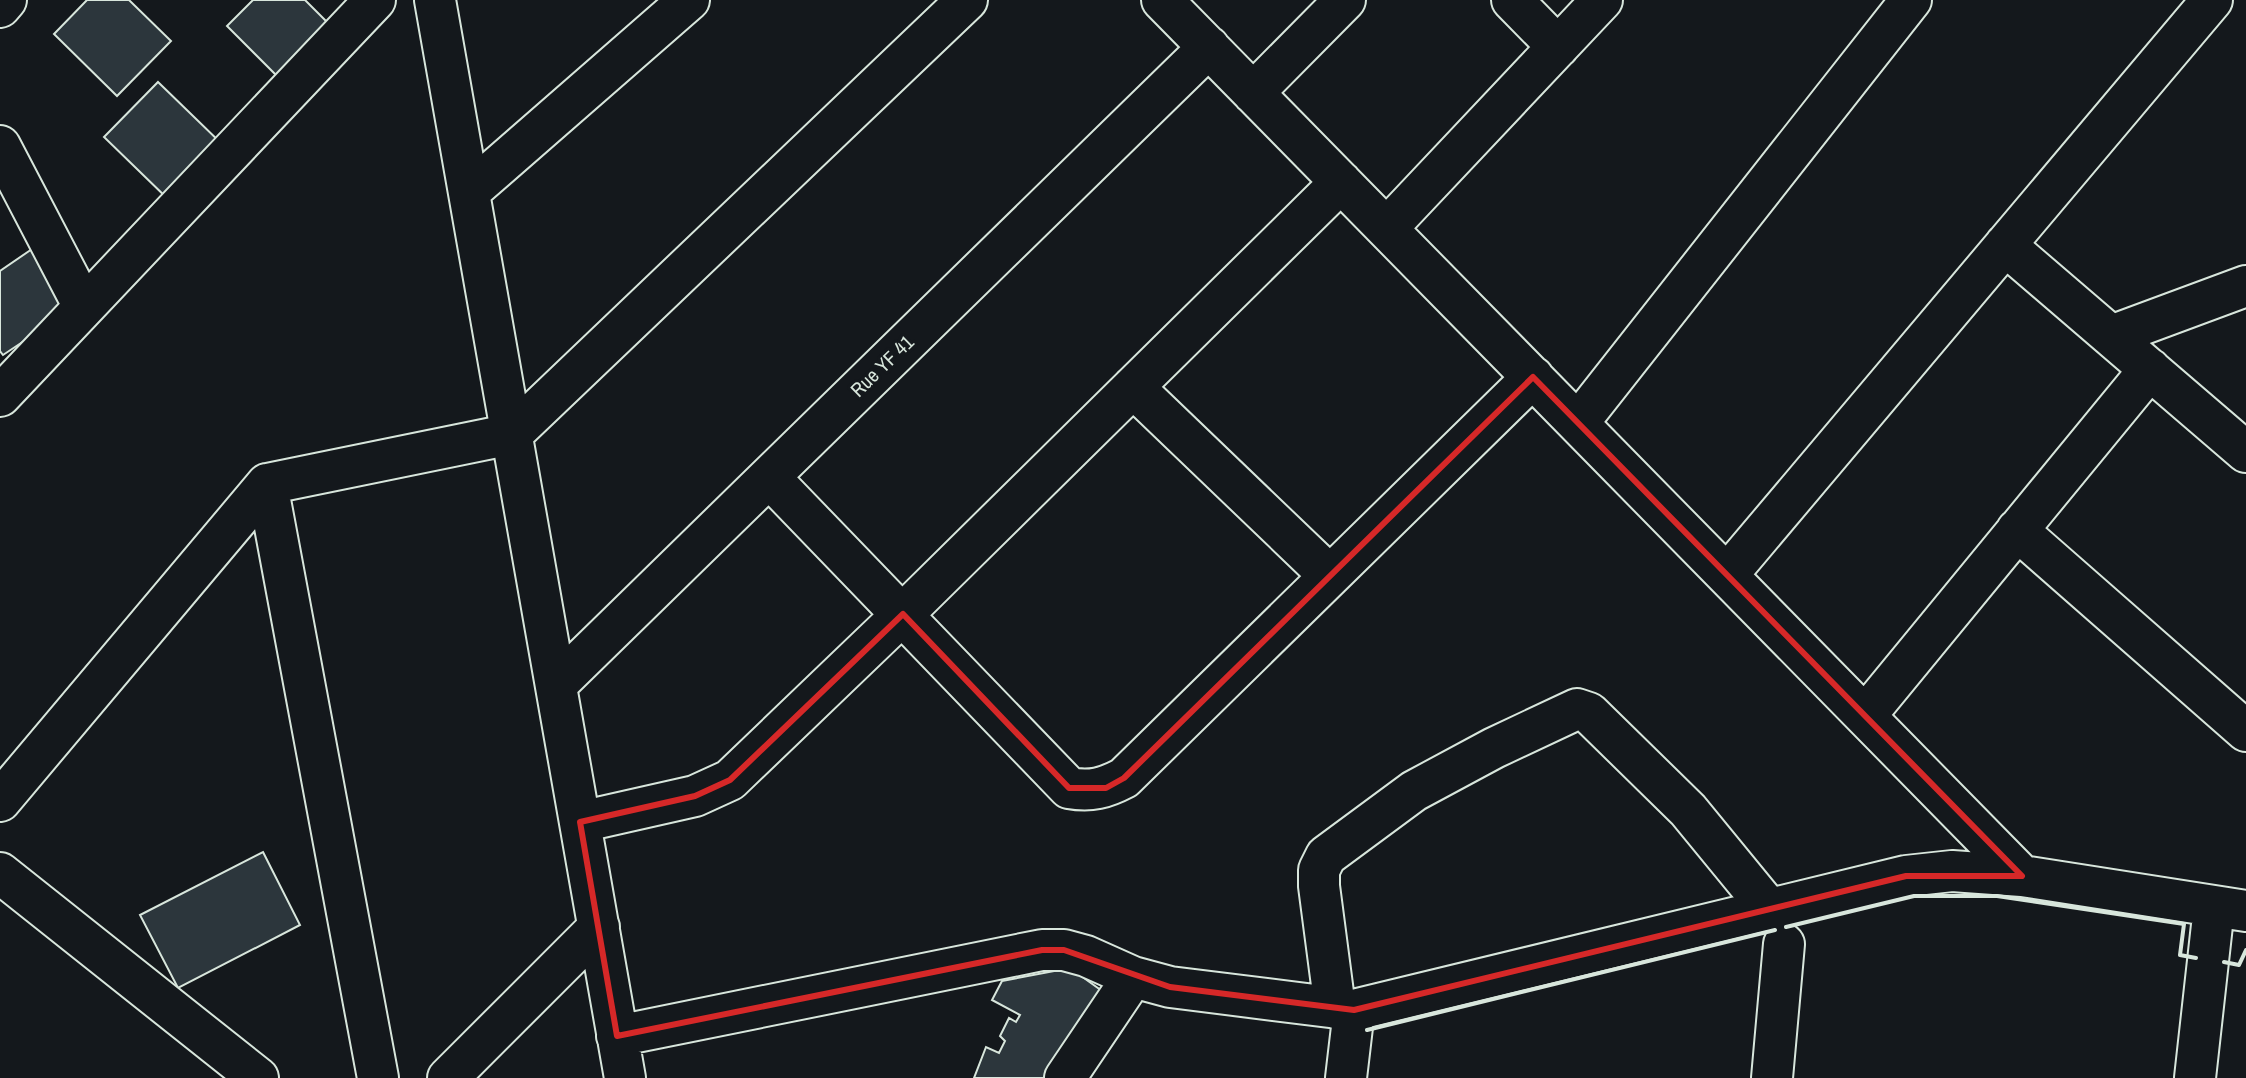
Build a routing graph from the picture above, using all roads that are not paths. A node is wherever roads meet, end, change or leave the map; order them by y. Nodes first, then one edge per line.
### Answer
1 (6, 0) edge
2 (375, 0) edge
3 (435, 0) edge
4 (689, 0) edge
5 (967, 0) edge
6 (1162, 0) edge
7 (1345, 0) edge
8 (1512, 0) edge
9 (1602, 0) edge
10 (1911, 0) edge
11 (2212, 0) edge
12 (0, 7) edge
13 (1209, 47) junction
14 (1558, 47) junction
15 (1253, 93) junction
16 (0, 146) edge
17 (1341, 182) junction
18 (469, 192) junction
19 (1387, 228) junction
20 (2005, 245) junction
21 (2246, 286) edge
22 (84, 307) junction
23 (2111, 336) junction
24 (2150, 369) junction
25 (1533, 377) junction
26 (1133, 387) junction
27 (0, 396) edge
28 (1578, 423) junction
29 (512, 434) junction
30 (2246, 452) edge
31 (769, 477) junction
32 (267, 484) junction
33 (2017, 530) junction
34 (1727, 575) junction
35 (1330, 576) junction
36 (903, 614) junction
37 (556, 685) junction
38 (1865, 716) junction
39 (2246, 731) edge
40 (0, 801) edge
41 (580, 822) junction
42 (0, 873) edge
43 (2022, 876) junction
44 (2230, 909) edge
45 (599, 927) junction
46 (1777, 927) junction
47 (1133, 977) junction
48 (1344, 1009) junction
49 (617, 1036) junction
50 (258, 1078) edge
51 (378, 1078) edge
52 (448, 1078) edge
53 (625, 1078) edge
54 (1065, 1078) edge
55 (1346, 1078) edge
56 (1772, 1078) edge
57 (2194, 1078) edge

1 - 12 street
2 - 22 street
3 - 18 street
4 - 18 street
5 - 29 street
6 - 13 street
7 - 15 street
8 - 14 street
9 - 14 street
10 - 28 street
11 - 20 street
13 - 15 street
13 - 31 street, Rue YF 41
14 - 19 street
15 - 17 street
16 - 22 street
17 - 19 street
17 - 26 street
18 - 29 street
19 - 25 street
20 - 23 street
20 - 34 street
21 - 23 street
22 - 27 street
23 - 24 street
24 - 30 street
24 - 33 street
25 - 28 street
25 - 35 street
26 - 35 street
26 - 36 street
28 - 34 street
29 - 32 street
29 - 37 street
31 - 36 street
31 - 37 street, Rue YF 41
32 - 40 street
32 - 51 street
33 - 38 street
33 - 39 street
34 - 38 street
35 - 36 street
36 - 41 street
37 - 41 street
38 - 43 street
41 - 45 street
42 - 50 street
43 - 44 street
43 - 46 street
44 - 57 street
45 - 49 street
45 - 52 street
46 - 48 street
46 - 48 street
46 - 56 street
47 - 48 street
47 - 49 street
47 - 54 street
48 - 55 street
49 - 53 street

